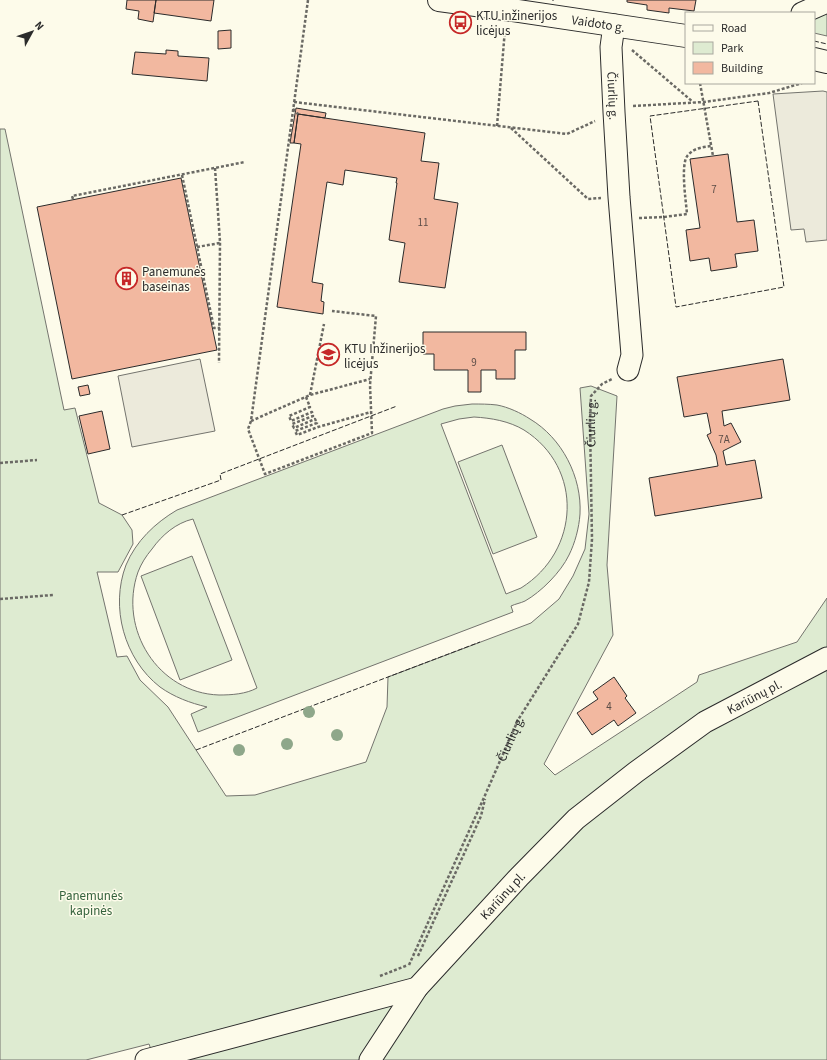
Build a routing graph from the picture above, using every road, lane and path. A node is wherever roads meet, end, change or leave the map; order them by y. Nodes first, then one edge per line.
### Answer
1 (308, 0) edge
2 (439, 0) edge
3 (827, 2) edge
4 (502, 6) edge
5 (804, 12) edge
6 (614, 25) junction
7 (685, 36) edge
8 (611, 47) junction
9 (815, 59) edge
10 (827, 62) edge
11 (700, 84) edge
12 (799, 84) edge
13 (294, 102) junction
14 (704, 102) junction
15 (694, 103) junction
16 (293, 109) junction
17 (614, 112) junction
18 (298, 114) dead end
19 (497, 126) junction
20 (510, 128) junction
21 (711, 146) junction
22 (713, 156) dead end
23 (245, 162) dead end
24 (216, 168) junction
25 (182, 175) junction
26 (619, 197) junction
27 (73, 200) dead end
28 (621, 219) junction
29 (220, 242) junction
30 (197, 247) junction
31 (332, 311) dead end
32 (324, 324) dead end
33 (220, 328) junction
34 (219, 363) dead end
35 (628, 370) joint
36 (370, 379) junction
37 (310, 395) junction
38 (306, 397) junction
39 (371, 412) junction
40 (252, 421) junction
41 (37, 460) dead end
42 (0, 463) edge
43 (53, 595) dead end
44 (0, 599) edge
45 (827, 658) edge
46 (486, 793) junction
47 (416, 961) dead end
48 (409, 965) dead end
49 (417, 988) junction
50 (146, 1060) edge
51 (370, 1060) edge

1 - 13 path
2 - 4 main road, Vaidoto g.
3 - 5 street
4 - 6 main road, Vaidoto g.
4 - 19 path
6 - 7 main road, Vaidoto g.
6 - 8 street, Čiurlių g.
8 - 15 path
8 - 17 street, Čiurlių g.
9 - 10 main road
11 - 14 path
12 - 14 path
13 - 16 path
13 - 19 path
14 - 15 path
14 - 21 path
15 - 17 path
16 - 18 path
16 - 40 path
17 - 20 path
17 - 26 street, Čiurlių g.
19 - 20 path
20 - 26 path
21 - 22 path
21 - 28 path
23 - 24 path
24 - 25 path
24 - 29 path
25 - 27 path
25 - 30 path
26 - 28 street, Čiurlių g.
28 - 35 street, Čiurlių g.
29 - 30 path
29 - 33 path
30 - 33 path
31 - 36 path
32 - 37 path
33 - 34 path
35 - 46 path, Čiurlių g.
36 - 37 path
36 - 39 path
37 - 38 path
38 - 39 path
38 - 40 path
39 - 40 path
41 - 42 path
43 - 44 path
45 - 49 street, Kariūnų pl.
46 - 47 path, Čiurlių g.
46 - 48 path, Čiurlių g.
49 - 50 street
49 - 51 street, Kariūnų pl.

